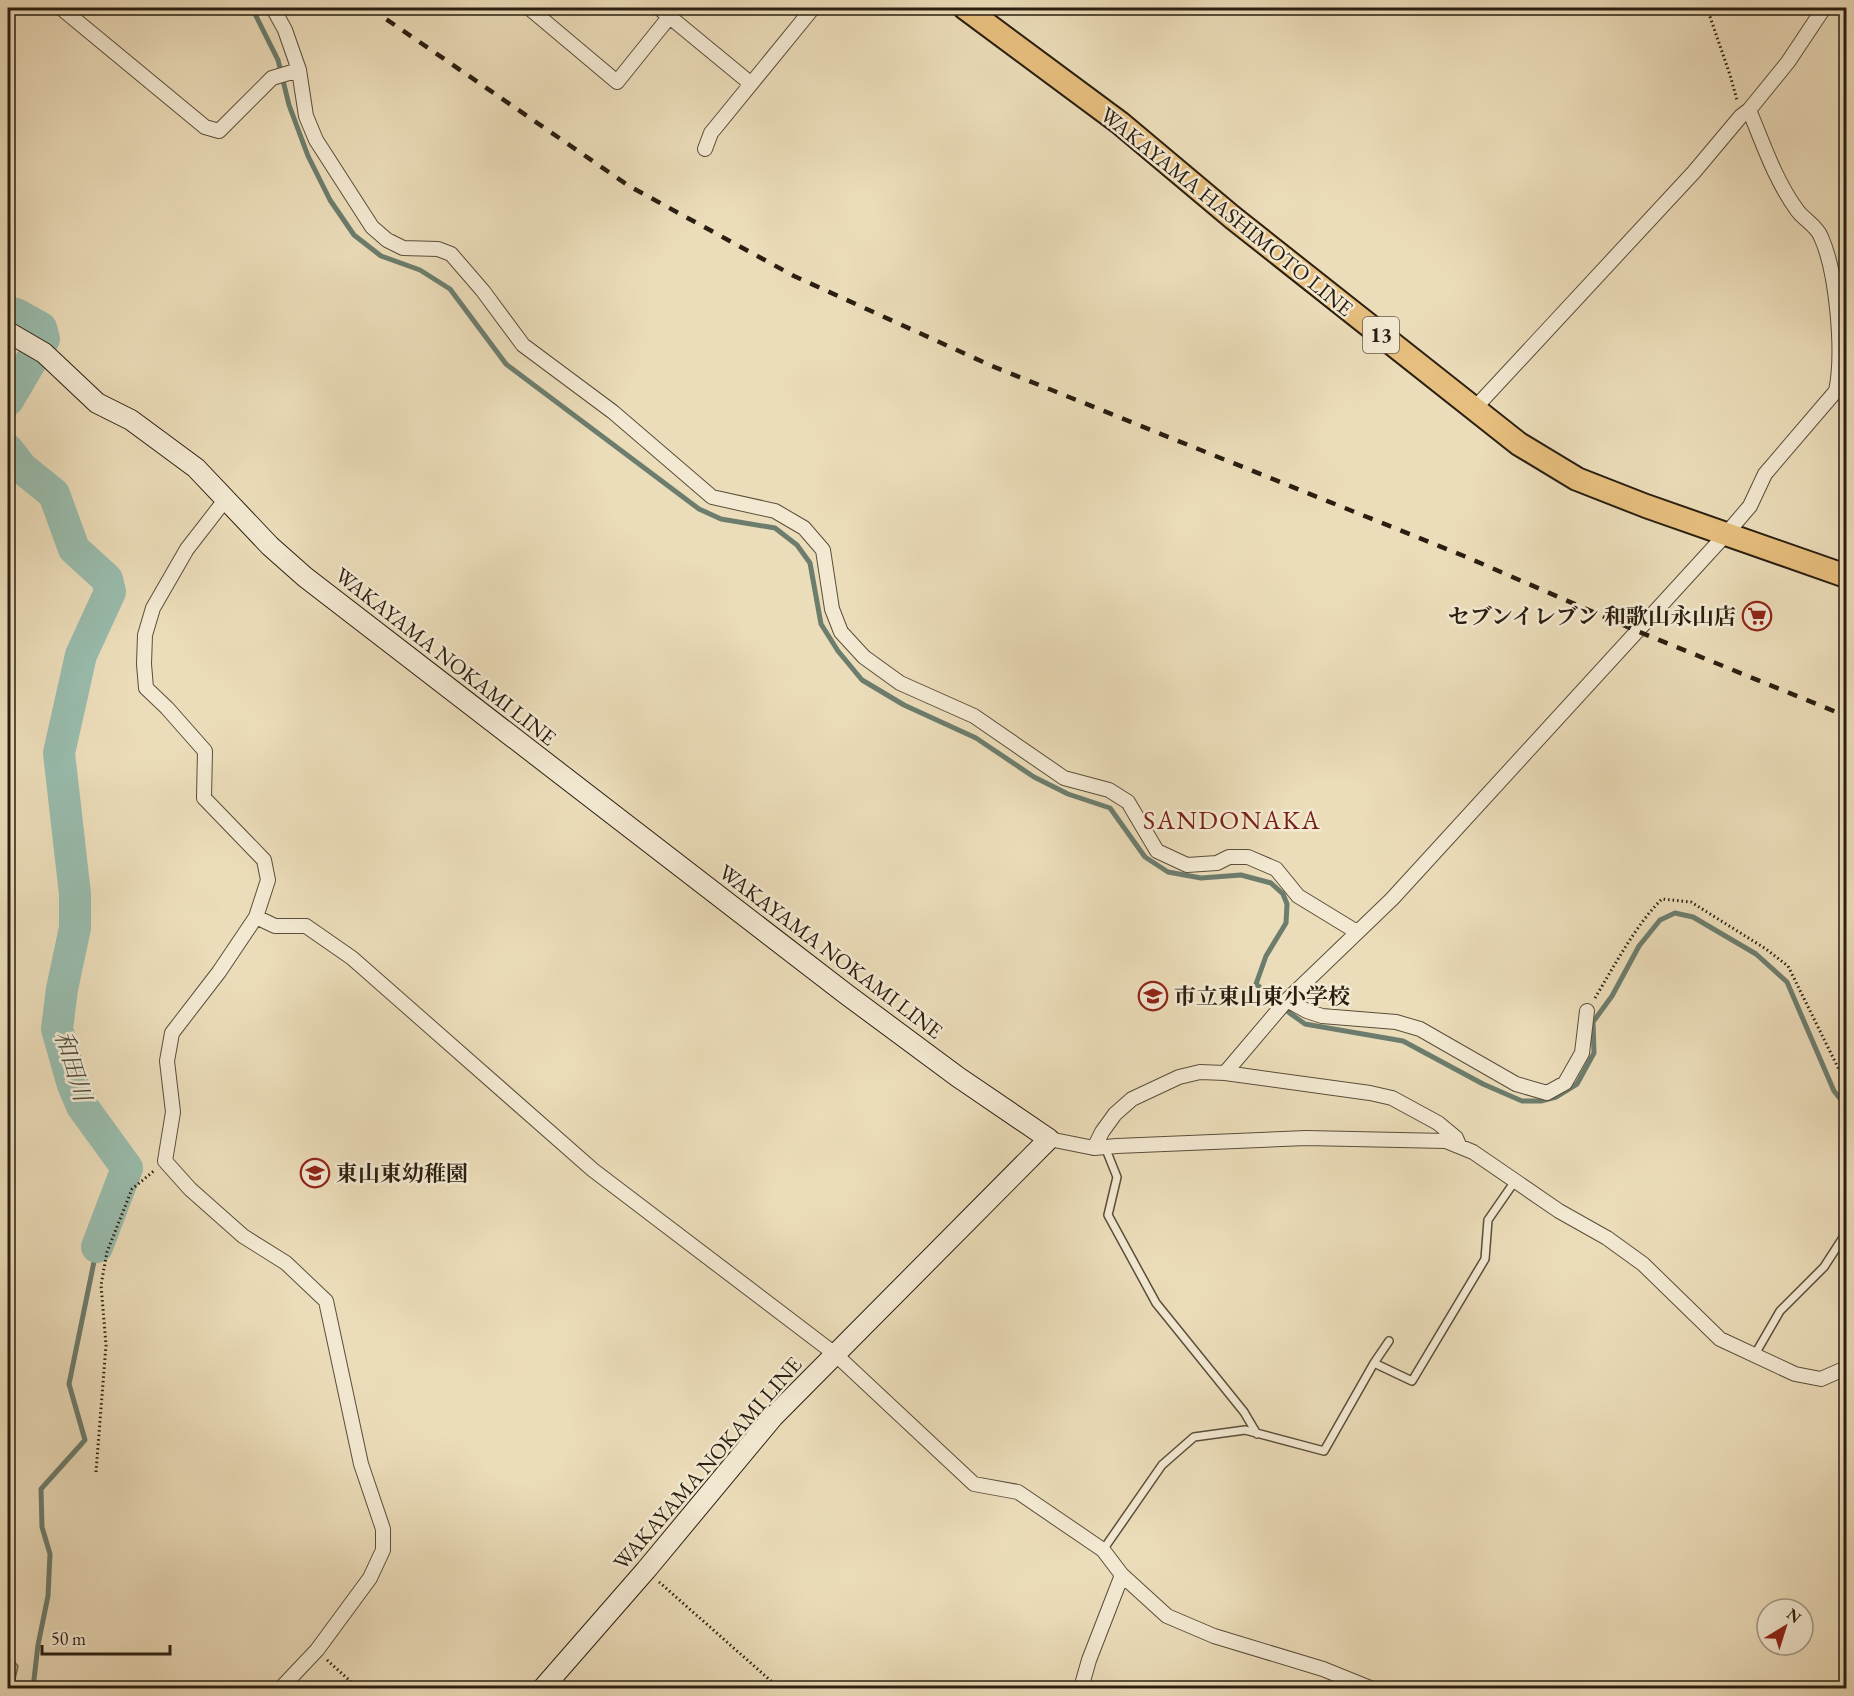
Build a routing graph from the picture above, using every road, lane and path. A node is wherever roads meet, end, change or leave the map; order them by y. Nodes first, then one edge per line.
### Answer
1 (61, 8) edge
2 (273, 8) edge
3 (530, 8) edge
4 (813, 8) edge
5 (965, 8) edge
6 (1707, 8) edge
7 (1824, 8) edge
8 (665, 12) edge
9 (299, 70) junction
10 (750, 84) junction
11 (1745, 113) junction
12 (705, 149) dead end
13 (8, 332) edge
14 (1474, 409) junction
15 (225, 500) junction
16 (1726, 533) junction
17 (1846, 576) edge
18 (256, 917) junction
19 (1357, 932) junction
20 (1287, 1000) junction
21 (1587, 1011) joint
22 (1225, 1073) junction
23 (1846, 1084) edge
24 (1049, 1139) junction
25 (1460, 1147) junction
26 (1100, 1148) junction
27 (165, 1161) junction
28 (1515, 1181) junction
29 (1846, 1233) edge
30 (1389, 1341) dead end
31 (835, 1354) junction
32 (1754, 1356) junction
33 (1374, 1363) junction
34 (1846, 1368) edge
35 (1257, 1434) junction
36 (96, 1472) dead end
37 (1103, 1550) junction
38 (646, 1570) junction
39 (1122, 1575) junction
40 (317, 1650) junction
41 (281, 1689) edge
42 (358, 1689) edge
43 (543, 1689) edge
44 (779, 1689) edge
45 (1081, 1689) edge
46 (1370, 1689) edge

1 - 9 street
2 - 9 street
3 - 8 street
4 - 10 street
5 - 14 main road, WAKAYAMA HASHIMOTO LINE / 13
6 - 11 path
7 - 11 street
8 - 10 street
9 - 19 street
10 - 12 street
11 - 14 street
11 - 16 street
13 - 15 main road, WAKAYAMA NOKAMI LINE
14 - 16 main road, WAKAYAMA HASHIMOTO LINE / 13
15 - 18 street
15 - 24 main road, WAKAYAMA NOKAMI LINE
16 - 17 main road, WAKAYAMA HASHIMOTO LINE / 13
16 - 19 street
18 - 27 street
18 - 31 street
19 - 20 street
20 - 21 street
20 - 22 street
21 - 23 path
22 - 25 street
22 - 26 street
24 - 26 street
24 - 31 main road, WAKAYAMA NOKAMI LINE
25 - 26 street
25 - 28 street
26 - 35 lane
27 - 36 path
27 - 40 street
28 - 32 street
28 - 33 lane
29 - 32 lane
30 - 33 lane
31 - 37 street
31 - 38 main road, WAKAYAMA NOKAMI LINE
32 - 34 street
33 - 35 lane
35 - 37 lane
37 - 39 street
38 - 43 main road, WAKAYAMA NOKAMI LINE
38 - 44 path
39 - 45 street
39 - 46 street
40 - 41 street
40 - 42 path

